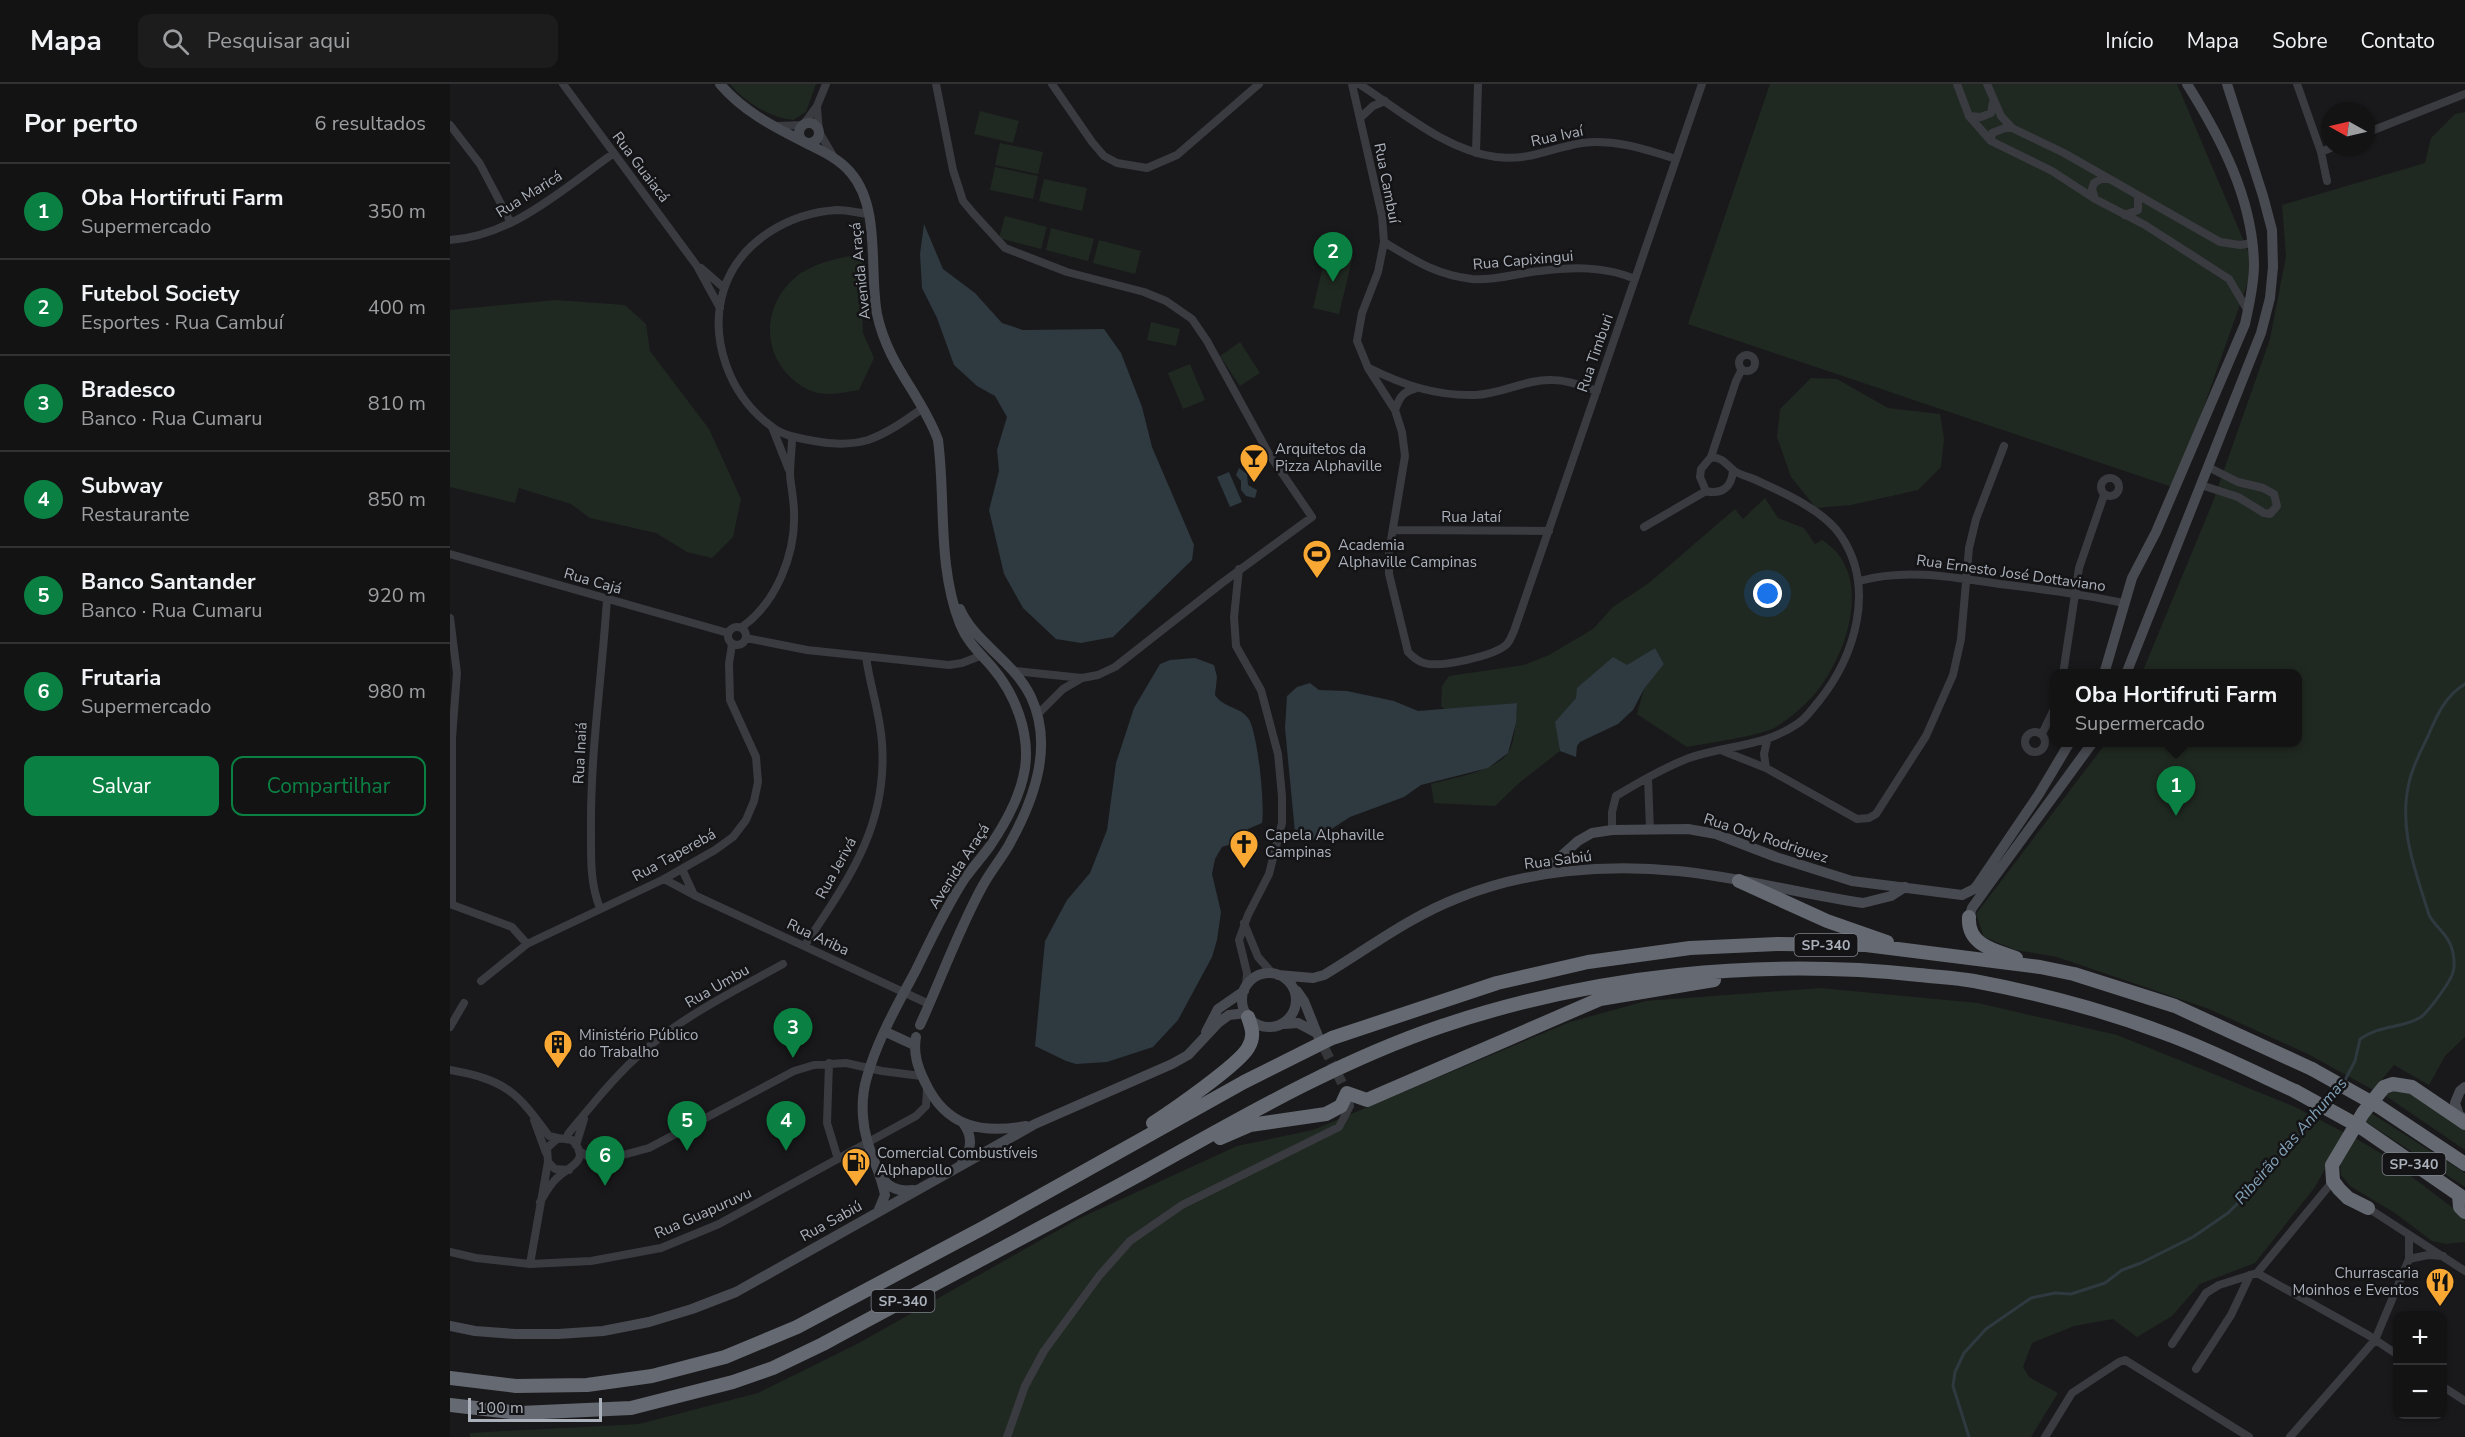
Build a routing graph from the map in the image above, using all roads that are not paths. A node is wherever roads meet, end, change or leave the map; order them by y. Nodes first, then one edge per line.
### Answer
1 (562, 84) edge
2 (720, 84) edge
3 (826, 84) edge
4 (936, 84) edge
5 (1258, 84) edge
6 (1352, 84) edge
7 (1359, 84) edge
8 (1478, 84) edge
9 (1702, 84) edge
10 (1957, 84) edge
11 (1987, 84) edge
12 (2187, 84) edge
13 (2227, 84) edge
14 (2297, 84) edge
15 (1056, 86) edge
16 (2465, 94) edge
17 (1385, 101) junction
18 (1993, 101) junction
19 (817, 106) junction
20 (1969, 116) junction
21 (1360, 118) junction
22 (769, 124) junction
23 (450, 125) edge
24 (803, 125) junction
25 (2012, 128) junction
26 (2375, 129) edge
27 (819, 132) junction
28 (1990, 141) junction
29 (804, 142) junction
30 (2321, 152) edge
31 (614, 153) junction
32 (1476, 153) junction
33 (2322, 156) edge
34 (1676, 159) junction
35 (839, 162) junction
36 (2109, 179) junction
37 (2327, 181) dead end
38 (2138, 196) junction
39 (2095, 199) junction
40 (869, 214) junction
41 (2126, 215) junction
42 (511, 224) junction
43 (450, 240) edge
44 (1384, 242) junction
45 (2252, 243) junction
46 (697, 266) junction
47 (1635, 279) junction
48 (724, 288) junction
49 (720, 308) junction
50 (2248, 311) junction
51 (1368, 368) junction
52 (1742, 369) dead end
53 (1416, 389) junction
54 (1597, 391) junction
55 (923, 408) junction
56 (1395, 410) junction
57 (772, 427) junction
58 (792, 437) junction
59 (2004, 446) dead end
60 (1711, 457) junction
61 (2208, 467) junction
62 (1733, 470) junction
63 (790, 474) junction
64 (2200, 485) junction
65 (1706, 491) junction
66 (2104, 495) dead end
67 (1644, 526) dead end
68 (1393, 530) junction
69 (1549, 531) junction
70 (450, 554) edge
71 (462, 557) junction
72 (450, 562) edge
73 (1239, 569) junction
74 (1966, 579) junction
75 (1859, 581) junction
76 (950, 586) junction
77 (2074, 593) junction
78 (608, 599) junction
79 (2123, 603) junction
80 (450, 618) edge
81 (742, 627) junction
82 (1514, 632) joint
83 (728, 633) junction
84 (747, 638) junction
85 (732, 644) junction
86 (996, 650) junction
87 (980, 656) junction
88 (866, 657) junction
89 (2064, 669) edge
90 (2105, 669) edge
91 (2128, 669) edge
92 (1015, 671) junction
93 (1060, 676) junction
94 (1082, 678) junction
95 (1064, 689) junction
96 (1038, 714) junction
97 (1021, 716) junction
98 (2050, 719) edge
99 (2042, 734) dead end
100 (1767, 741) junction
101 (2067, 747) edge
102 (2089, 747) edge
103 (1722, 750) junction
104 (1766, 768) junction
105 (1648, 778) junction
106 (451, 829) edge
107 (1612, 830) junction
108 (1650, 830) junction
109 (682, 868) junction
110 (1539, 876) junction
111 (664, 879) junction
112 (1739, 881) junction
113 (1905, 887) junction
114 (694, 895) junction
115 (1962, 895) junction
116 (451, 904) edge
117 (600, 908) junction
118 (1969, 917) junction
119 (1244, 923) junction
120 (527, 944) junction
121 (805, 945) junction
122 (1911, 951) junction
123 (1258, 957) junction
124 (1245, 962) junction
125 (783, 964) dead end
126 (2040, 967) junction
127 (1760, 969) junction
128 (1275, 974) junction
129 (481, 981) dead end
130 (1245, 988) junction
131 (1293, 988) junction
132 (904, 992) junction
133 (464, 1003) dead end
134 (929, 1004) junction
135 (1247, 1015) junction
136 (1284, 1024) junction
137 (920, 1025) dead end
138 (450, 1027) edge
139 (886, 1032) junction
140 (1201, 1043) junction
141 (829, 1063) junction
142 (870, 1068) junction
143 (450, 1070) edge
144 (921, 1076) junction
145 (2465, 1087) edge
146 (927, 1088) junction
147 (1344, 1088) junction
148 (596, 1100) junction
149 (532, 1113) junction
150 (2465, 1121) edge
151 (963, 1123) junction
152 (1035, 1125) junction
153 (558, 1138) junction
154 (567, 1138) junction
155 (867, 1144) junction
156 (578, 1148) junction
157 (547, 1157) junction
158 (838, 1159) junction
159 (2465, 1164) edge
160 (875, 1168) junction
161 (958, 1168) junction
162 (569, 1170) junction
163 (1143, 1172) junction
164 (2333, 1181) junction
165 (920, 1188) junction
166 (1043, 1195) junction
167 (2462, 1197) edge
168 (540, 1202) junction
169 (2368, 1208) joint
170 (878, 1212) junction
171 (2465, 1212) edge
172 (2409, 1235) junction
173 (450, 1251) edge
174 (2444, 1256) junction
175 (2409, 1259) junction
176 (530, 1264) junction
177 (2464, 1268) edge
178 (2253, 1274) junction
179 (450, 1326) edge
180 (2375, 1340) junction
181 (2172, 1344) dead end
182 (2393, 1352) edge
183 (2196, 1369) dead end
184 (450, 1378) edge
185 (2447, 1389) edge
186 (2465, 1401) edge
187 (450, 1405) edge
188 (1007, 1437) edge
189 (2045, 1437) edge
190 (2249, 1437) edge
191 (2290, 1437) edge

1 - 31 street, Rua Guaiacá
2 - 22 main road, Avenida Araçá
3 - 19 street
4 - 73 street
5 - 15 street
6 - 21 street, Rua Cambuí
7 - 17 street, Rua Ivaí
8 - 32 street
9 - 34 street, Rua Timburi
10 - 20 street
11 - 18 street
12 - 45 main road
13 - 61 main road
14 - 30 street
16 - 26 street
17 - 21 street
17 - 32 street, Rua Ivaí
18 - 20 street
18 - 25 street
19 - 24 street
19 - 27 street
20 - 28 street
21 - 44 street, Rua Cambuí
22 - 24 street
22 - 29 main road, Avenida Araçá
23 - 42 street
24 - 27 main road
24 - 29 main road
25 - 28 street
25 - 36 street
27 - 29 main road
27 - 35 street
28 - 39 street
29 - 35 main road, Avenida Araçá
31 - 42 street, Rua Maricá
31 - 46 street, Rua Guaiacá
32 - 34 street, Rua Ivaí
33 - 37 street
34 - 47 street, Rua Timburi
35 - 40 main road, Avenida Araçá
36 - 38 street
36 - 39 street
38 - 41 street
38 - 45 street
39 - 41 street
40 - 48 street
40 - 55 main road, Avenida Araçá
41 - 50 street
42 - 43 street, Rua Maricá
44 - 47 street, Rua Capixingui
44 - 51 street, Rua Cambuí
45 - 50 main road
46 - 48 street, Rua Guaiacá
46 - 49 street, Rua Guaiacá
47 - 54 street, Rua Timburi
48 - 49 street
49 - 57 street
50 - 79 main road
51 - 53 street
51 - 56 street, Rua Cambuí
52 - 60 street
53 - 54 street
53 - 56 street
54 - 69 street, Rua Timburi
55 - 58 street
55 - 76 main road, Avenida Araçá
56 - 68 street, Rua Cambuí
57 - 58 street
57 - 63 street
58 - 63 street
59 - 74 street
60 - 62 street
60 - 65 street
61 - 64 main road
61 - 64 street
62 - 65 street
62 - 75 street
63 - 81 street
64 - 91 main road
65 - 67 street
66 - 77 street
68 - 69 street, Rua Jataí
68 - 82 street, Rua Cambuí
69 - 82 street, Rua Timburi
70 - 71 street, Rua Cajá
71 - 72 street
71 - 78 street, Rua Cajá
73 - 94 street
73 - 119 street
74 - 75 street, Rua Ernesto José Dottaviano
74 - 77 street, Rua Ernesto José Dottaviano
74 - 104 street
75 - 100 street
76 - 86 main road, Avenida Araçá
76 - 87 main road, Avenida Araçá
77 - 79 street, Rua Ernesto José Dottaviano
77 - 89 street
78 - 83 street, Rua Cajá
78 - 117 street, Rua Inaiá
79 - 90 main road
80 - 106 street
81 - 83 street
81 - 84 street
83 - 85 street
84 - 85 street
84 - 88 street
85 - 109 street, Rua Taperebá
86 - 87 main road
86 - 92 main road, Avenida Araçá
87 - 88 street
87 - 97 main road, Avenida Araçá
88 - 121 street, Rua Jerivá
92 - 93 street
92 - 96 main road, Avenida Araçá
93 - 94 street
93 - 95 street
94 - 95 street
95 - 96 street
96 - 97 main road
96 - 134 main road, Avenida Araçá
97 - 132 main road, Avenida Araçá
98 - 99 street
100 - 103 street
100 - 104 street
101 - 115 main road
102 - 118 main road
103 - 104 street
103 - 105 street
105 - 107 street
105 - 108 street
106 - 116 street
107 - 108 main road, Rua Ody Rodriguez
107 - 110 main road, Rua Ody Rodriguez
108 - 113 main road, Rua Ody Rodriguez
109 - 111 street, Rua Taperebá
109 - 114 street
110 - 112 main road, Rua Sabiú
110 - 128 main road, Rua Sabiú
111 - 114 street, Rua Ariba
111 - 117 street, Rua Taperebá
112 - 113 main road, Rua Sabiú
112 - 122 highway
113 - 115 main road, Rua Ody Rodriguez
114 - 121 street, Rua Ariba
115 - 118 main road
116 - 120 street
117 - 120 street, Rua Taperebá
118 - 126 highway
119 - 123 street
119 - 124 street
120 - 129 street, Rua Taperebá
121 - 132 street, Rua Ariba
122 - 126 highway, SP-340
122 - 166 highway, SP-340
123 - 124 street
123 - 128 street
124 - 130 street
125 - 148 street, Rua Umbu
126 - 159 highway, SP-340, bridge
127 - 147 highway
127 - 163 highway, SP-340
127 - 167 highway, SP-340, bridge
128 - 130 main road
128 - 131 main road
130 - 135 main road
130 - 140 main road, Rua Sabiú
131 - 136 main road
131 - 136 main road
132 - 134 street, Rua Ariba
132 - 139 main road, Avenida Araçá
133 - 138 street
134 - 137 main road, Avenida Araçá
135 - 136 main road
135 - 140 main road, Rua Sabiú
135 - 166 highway
139 - 142 main road, Avenida Araçá
139 - 144 main road
140 - 152 main road, Rua Sabiú
141 - 142 street
141 - 156 street
141 - 158 street
142 - 144 street
142 - 155 main road, Avenida Araçá
143 - 149 street
144 - 146 main road
145 - 150 main road
146 - 151 main road
146 - 155 street, Rua Guapuruvu
147 - 163 highway
147 - 188 street
148 - 154 street, Rua Umbu
148 - 156 street
149 - 153 street
149 - 157 street
150 - 164 highway
151 - 152 main road
151 - 161 main road
152 - 161 main road, Rua Sabiú
153 - 154 street
153 - 157 street
154 - 156 street
155 - 158 street, Rua Guapuruvu
155 - 160 main road, Avenida Araçá
156 - 162 street
157 - 162 street
157 - 168 street
158 - 176 street, Rua Guapuruvu
160 - 165 main road
160 - 170 main road, Avenida Araçá
161 - 165 main road, Rua Sabiú
162 - 168 street
163 - 187 highway, SP-340
164 - 169 highway
164 - 178 street
165 - 170 main road, Rua Sabiú
166 - 184 highway, SP-340
167 - 171 highway
168 - 176 street
169 - 172 street
170 - 179 main road, Rua Sabiú
172 - 174 street
172 - 175 street
173 - 176 street, Rua Guapuruvu
174 - 175 street
174 - 177 street
175 - 180 street
178 - 180 street
178 - 181 street
178 - 183 street
180 - 182 street
180 - 191 street
185 - 186 street
189 - 190 street

